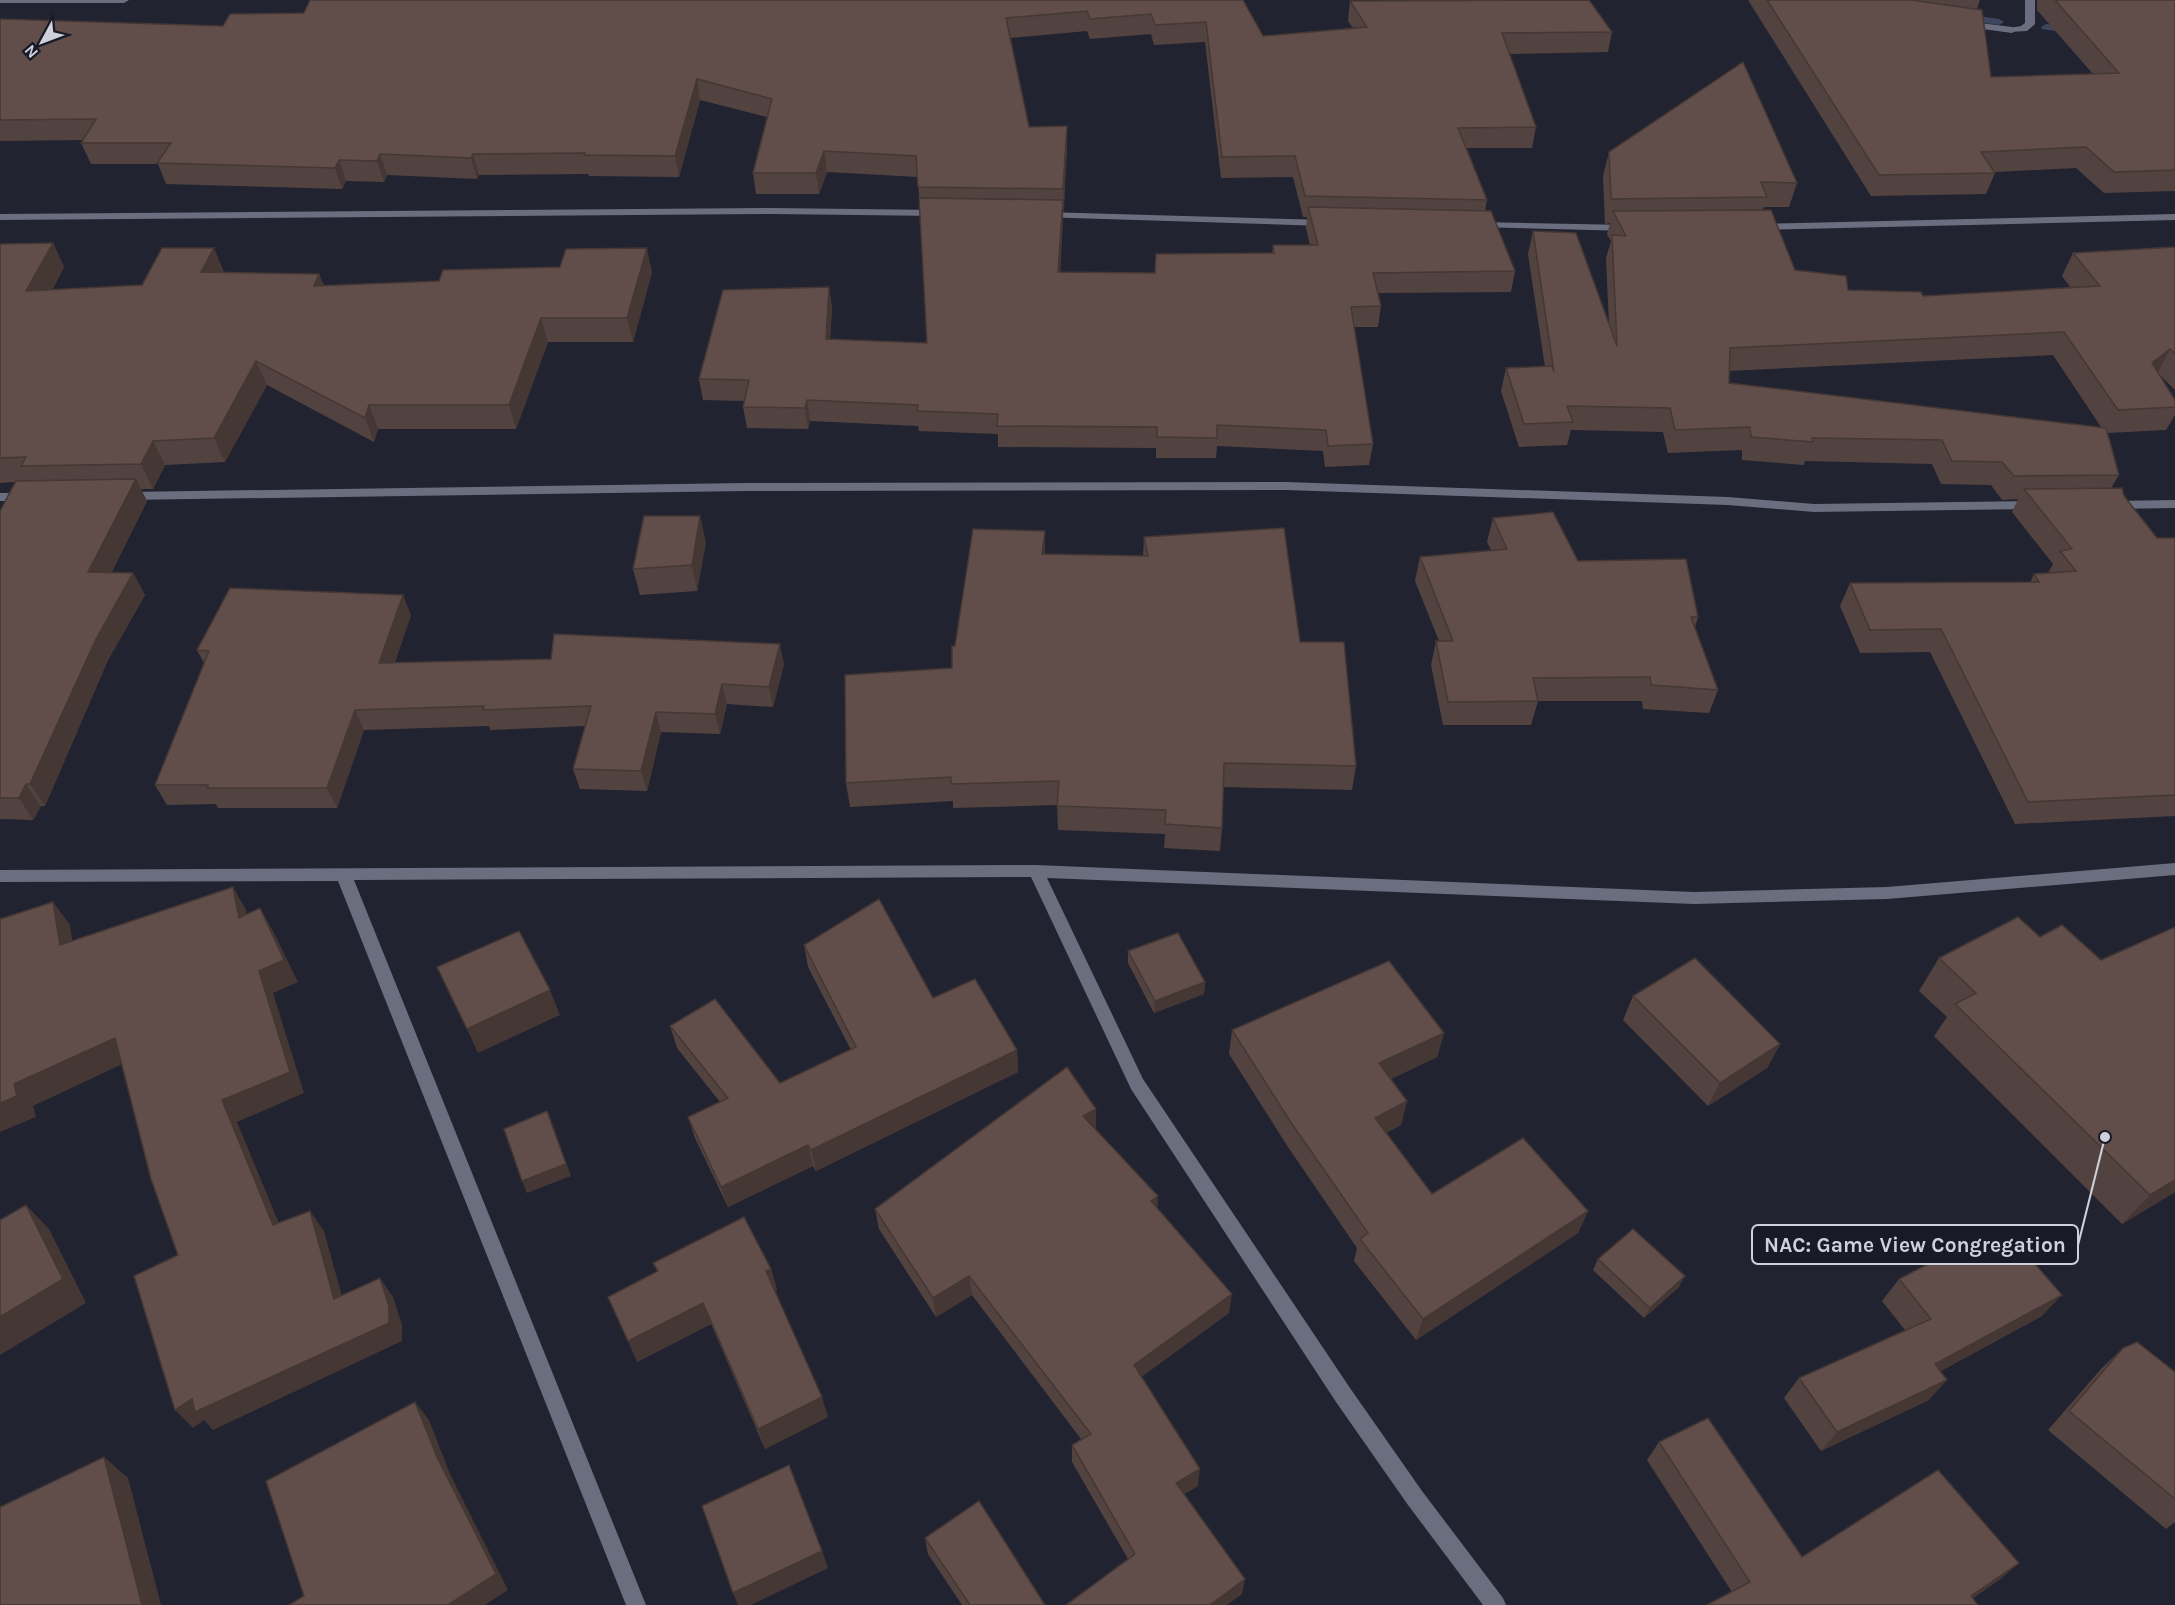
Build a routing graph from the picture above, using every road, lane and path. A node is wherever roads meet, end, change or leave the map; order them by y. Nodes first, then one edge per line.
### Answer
1 (0, 0) edge
2 (124, 0) edge
3 (2030, 0) edge
4 (1951, 23) edge
5 (946, 213) edge
6 (1028, 214) edge
7 (0, 217) edge
8 (2175, 217) edge
9 (1339, 223) edge
10 (1467, 225) edge
11 (1746, 227) edge
12 (1639, 228) edge
13 (111, 496) edge
14 (0, 497) edge
15 (39, 497) edge
16 (2175, 504) edge
17 (2051, 505) edge
18 (2098, 505) edge
19 (2175, 869) edge
20 (1036, 871) junction
21 (0, 876) edge
22 (344, 876) junction
23 (636, 1605) edge
24 (1496, 1605) edge

1 - 2 street
3 - 4 street
5 - 7 street
6 - 9 street
8 - 11 street
10 - 12 street
13 - 17 street
14 - 15 street
16 - 18 street
19 - 20 street
20 - 22 street
20 - 24 street
21 - 22 street
22 - 23 street

